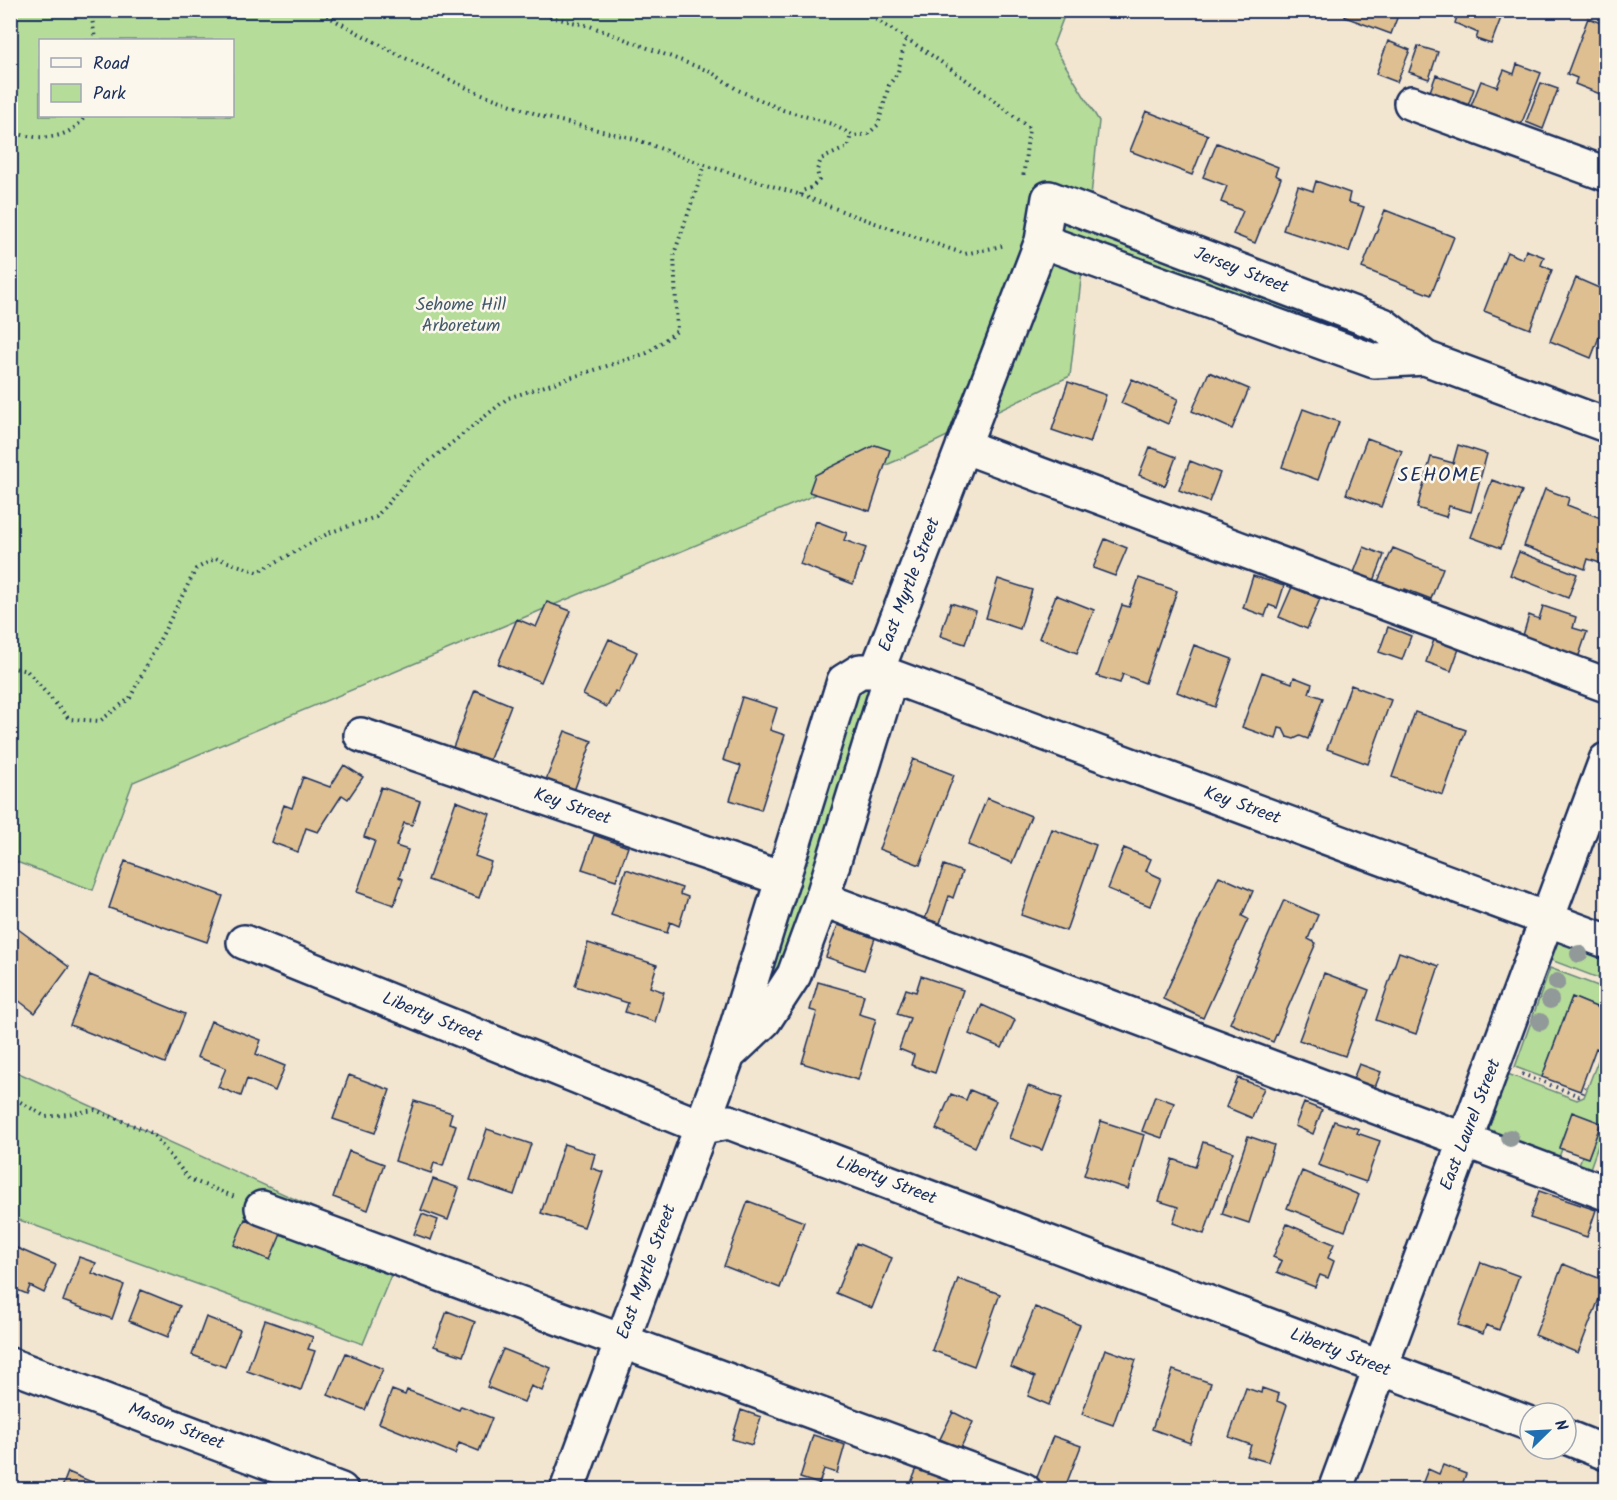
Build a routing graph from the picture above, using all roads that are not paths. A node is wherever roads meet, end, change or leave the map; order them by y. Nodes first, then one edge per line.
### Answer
1 (1411, 103) dead end
2 (1606, 174) edge
3 (1035, 192) joint
4 (1028, 242) junction
5 (1425, 358) junction
6 (1606, 425) edge
7 (963, 446) junction
8 (884, 674) junction
9 (1606, 685) edge
10 (361, 735) dead end
11 (1606, 760) edge
12 (783, 879) junction
13 (822, 898) junction
14 (1547, 919) junction
15 (1606, 941) edge
16 (244, 942) dead end
17 (728, 1055) junction
18 (702, 1127) junction
19 (1465, 1140) junction
20 (1606, 1193) edge
21 (262, 1208) road end
22 (622, 1341) junction
23 (10, 1365) edge
24 (1380, 1367) junction
25 (1518, 1419) edge
26 (1578, 1442) edge
27 (1606, 1453) edge
28 (341, 1490) edge
29 (567, 1490) edge
30 (1024, 1490) edge
31 (1335, 1490) edge

1 - 2 street
3 - 4 street, East Myrtle Street
3 - 5 street, Jersey Street
4 - 5 street, Jersey Street
4 - 7 street, East Myrtle Street
5 - 6 street, Jersey Street
7 - 8 street, East Myrtle Street
7 - 9 street
8 - 12 street, East Myrtle Street
8 - 13 street, East Myrtle Street
8 - 14 street, Key Street
10 - 12 street, Key Street
11 - 14 street, East Laurel Street
12 - 17 street, East Myrtle Street
13 - 17 street, East Myrtle Street
13 - 19 street
14 - 15 street, Key Street
14 - 19 street, East Laurel Street
16 - 18 street, Liberty Street
17 - 18 street, East Myrtle Street
18 - 22 street, East Myrtle Street
18 - 24 street, Liberty Street
19 - 20 street
19 - 24 street, East Laurel Street
21 - 22 street
22 - 29 street, East Myrtle Street
22 - 30 street
23 - 28 street, Mason Street
24 - 25 street, Liberty Street
24 - 31 street, East Laurel Street
26 - 27 street

